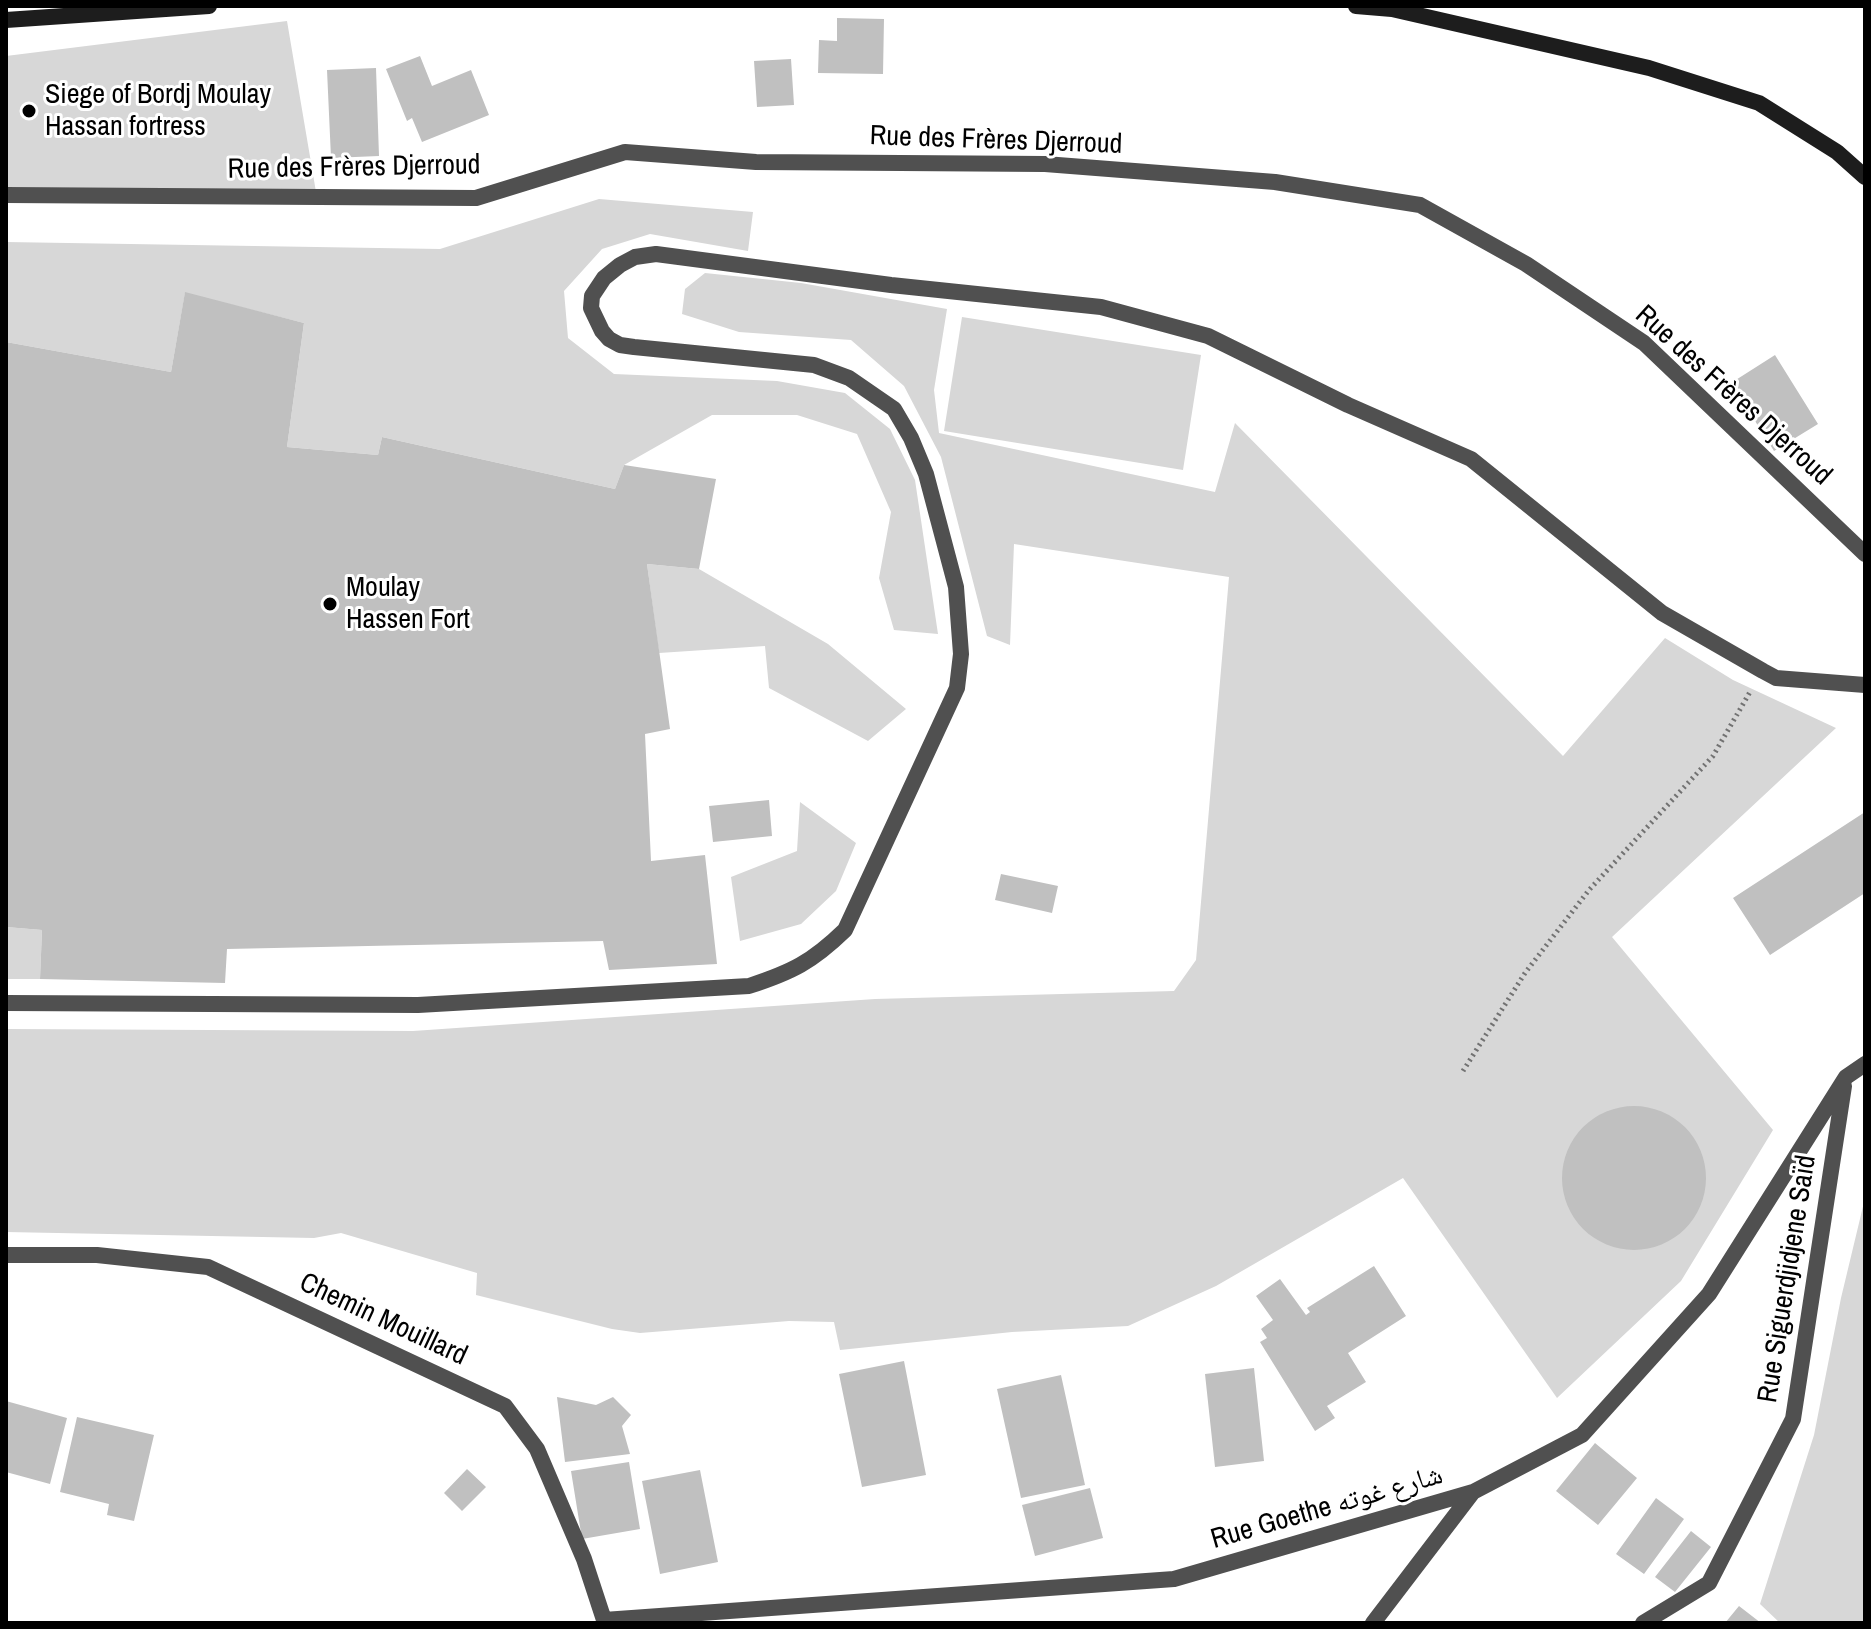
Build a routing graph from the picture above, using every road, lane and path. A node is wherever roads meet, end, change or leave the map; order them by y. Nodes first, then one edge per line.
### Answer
1 (209, 6) edge
2 (1356, 6) edge
3 (6, 20) edge
4 (1865, 177) edge
5 (6, 195) edge
6 (1865, 554) edge
7 (1763, 671) junction
8 (1865, 685) edge
9 (6, 1003) edge
10 (1865, 1064) edge
11 (1463, 1071) dead end
12 (1846, 1077) junction
13 (6, 1255) edge
14 (1473, 1492) junction
15 (604, 1620) joint
16 (1373, 1623) edge
17 (1643, 1623) edge

1 - 3 main road
2 - 4 main road
5 - 6 street, Rue des Frères Djerroud
7 - 8 street
7 - 9 street
7 - 11 path
10 - 12 street, Rue Goethe شارع غوته
12 - 14 street, Rue Goethe شارع غوته
12 - 17 street, Rue Siguerdjidjene Saïd
13 - 15 street, Chemin Mouillard
14 - 15 street, Rue Goethe شارع غوته
14 - 16 street

